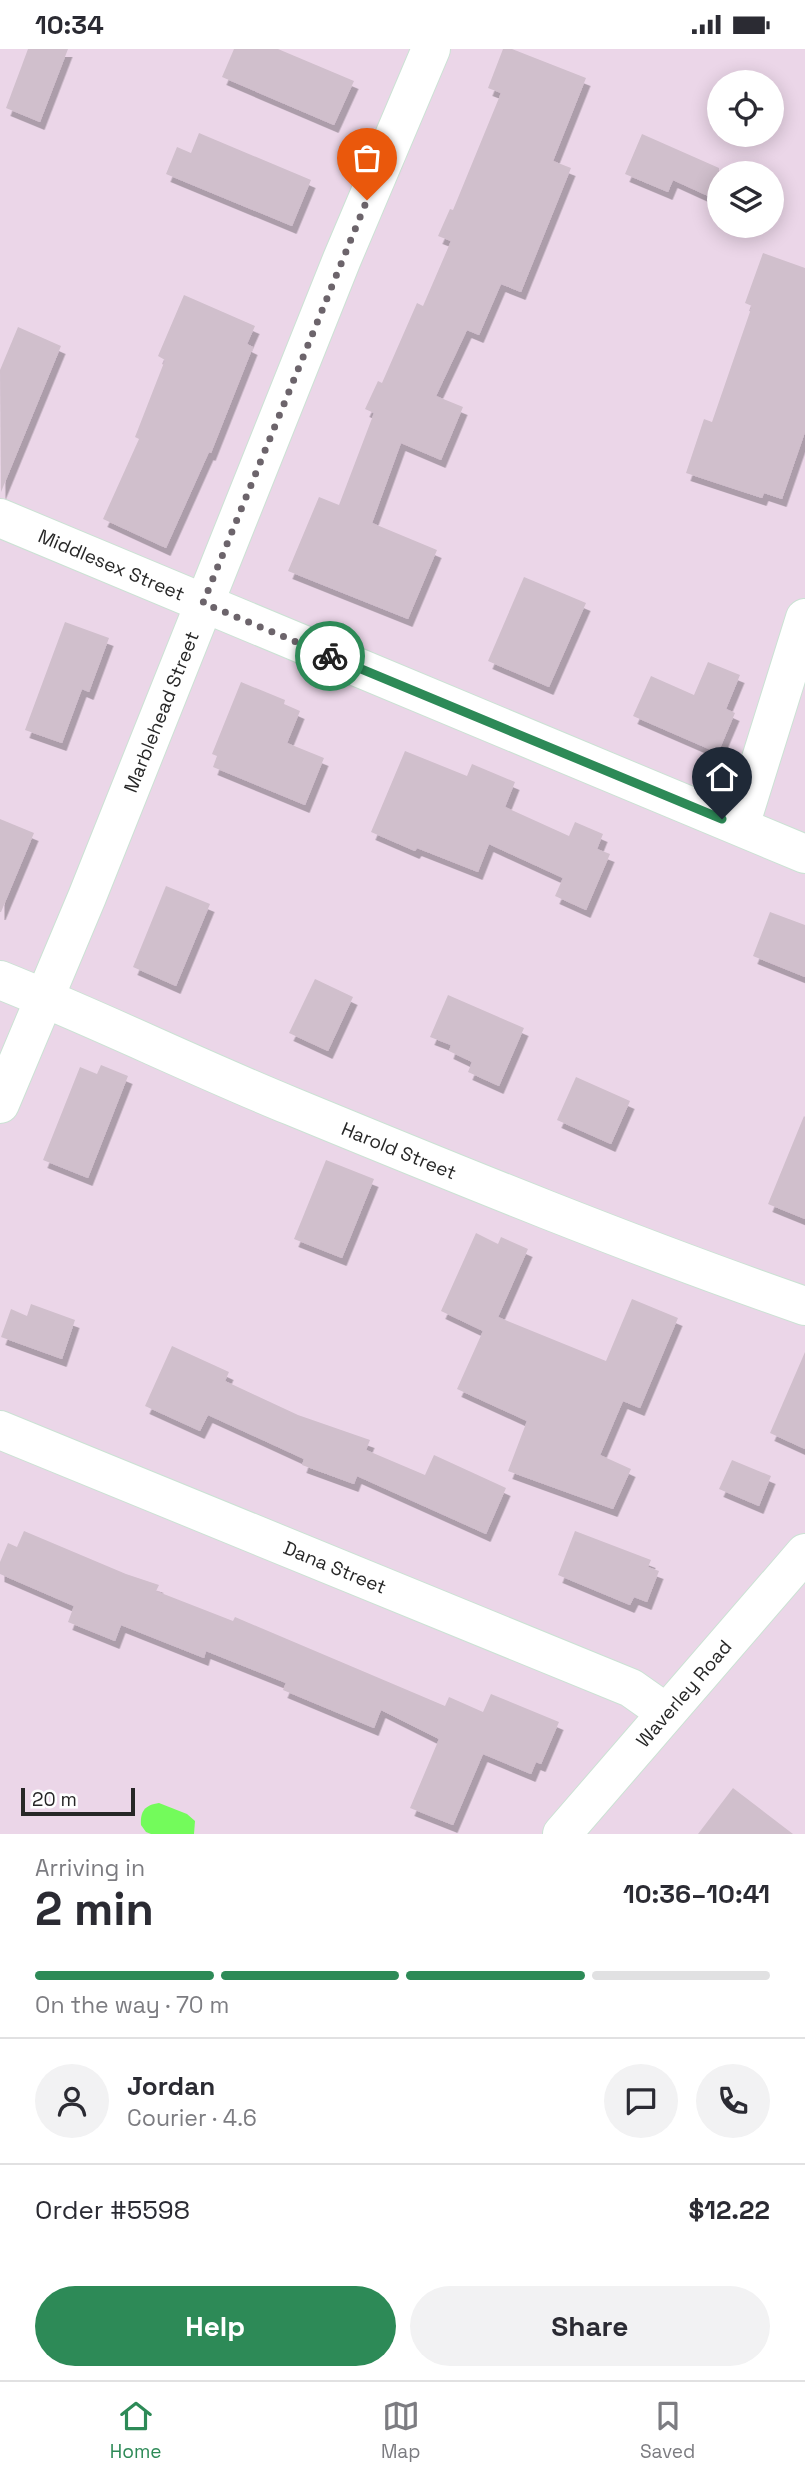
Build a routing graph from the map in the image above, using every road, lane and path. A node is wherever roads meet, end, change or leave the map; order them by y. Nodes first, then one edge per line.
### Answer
1 (431, 49) edge
2 (0, 518) edge
3 (203, 603) junction
4 (805, 618) edge
5 (740, 826) junction
6 (805, 854) edge
7 (0, 979) edge
8 (45, 997) junction
9 (0, 1104) edge
10 (805, 1306) edge
11 (0, 1430) edge
12 (805, 1553) edge
13 (665, 1712) junction
14 (562, 1834) edge

1 - 3 street, Marblehead Street
2 - 3 street, Middlesex Street
3 - 5 street, Middlesex Street
3 - 8 street, Marblehead Street
4 - 5 street
5 - 6 street, Middlesex Street
7 - 8 street, Harold Street
8 - 9 street, Marblehead Street
8 - 10 street, Harold Street
11 - 13 street, Dana Street
12 - 13 street, Waverley Road
13 - 14 street, Waverley Road

